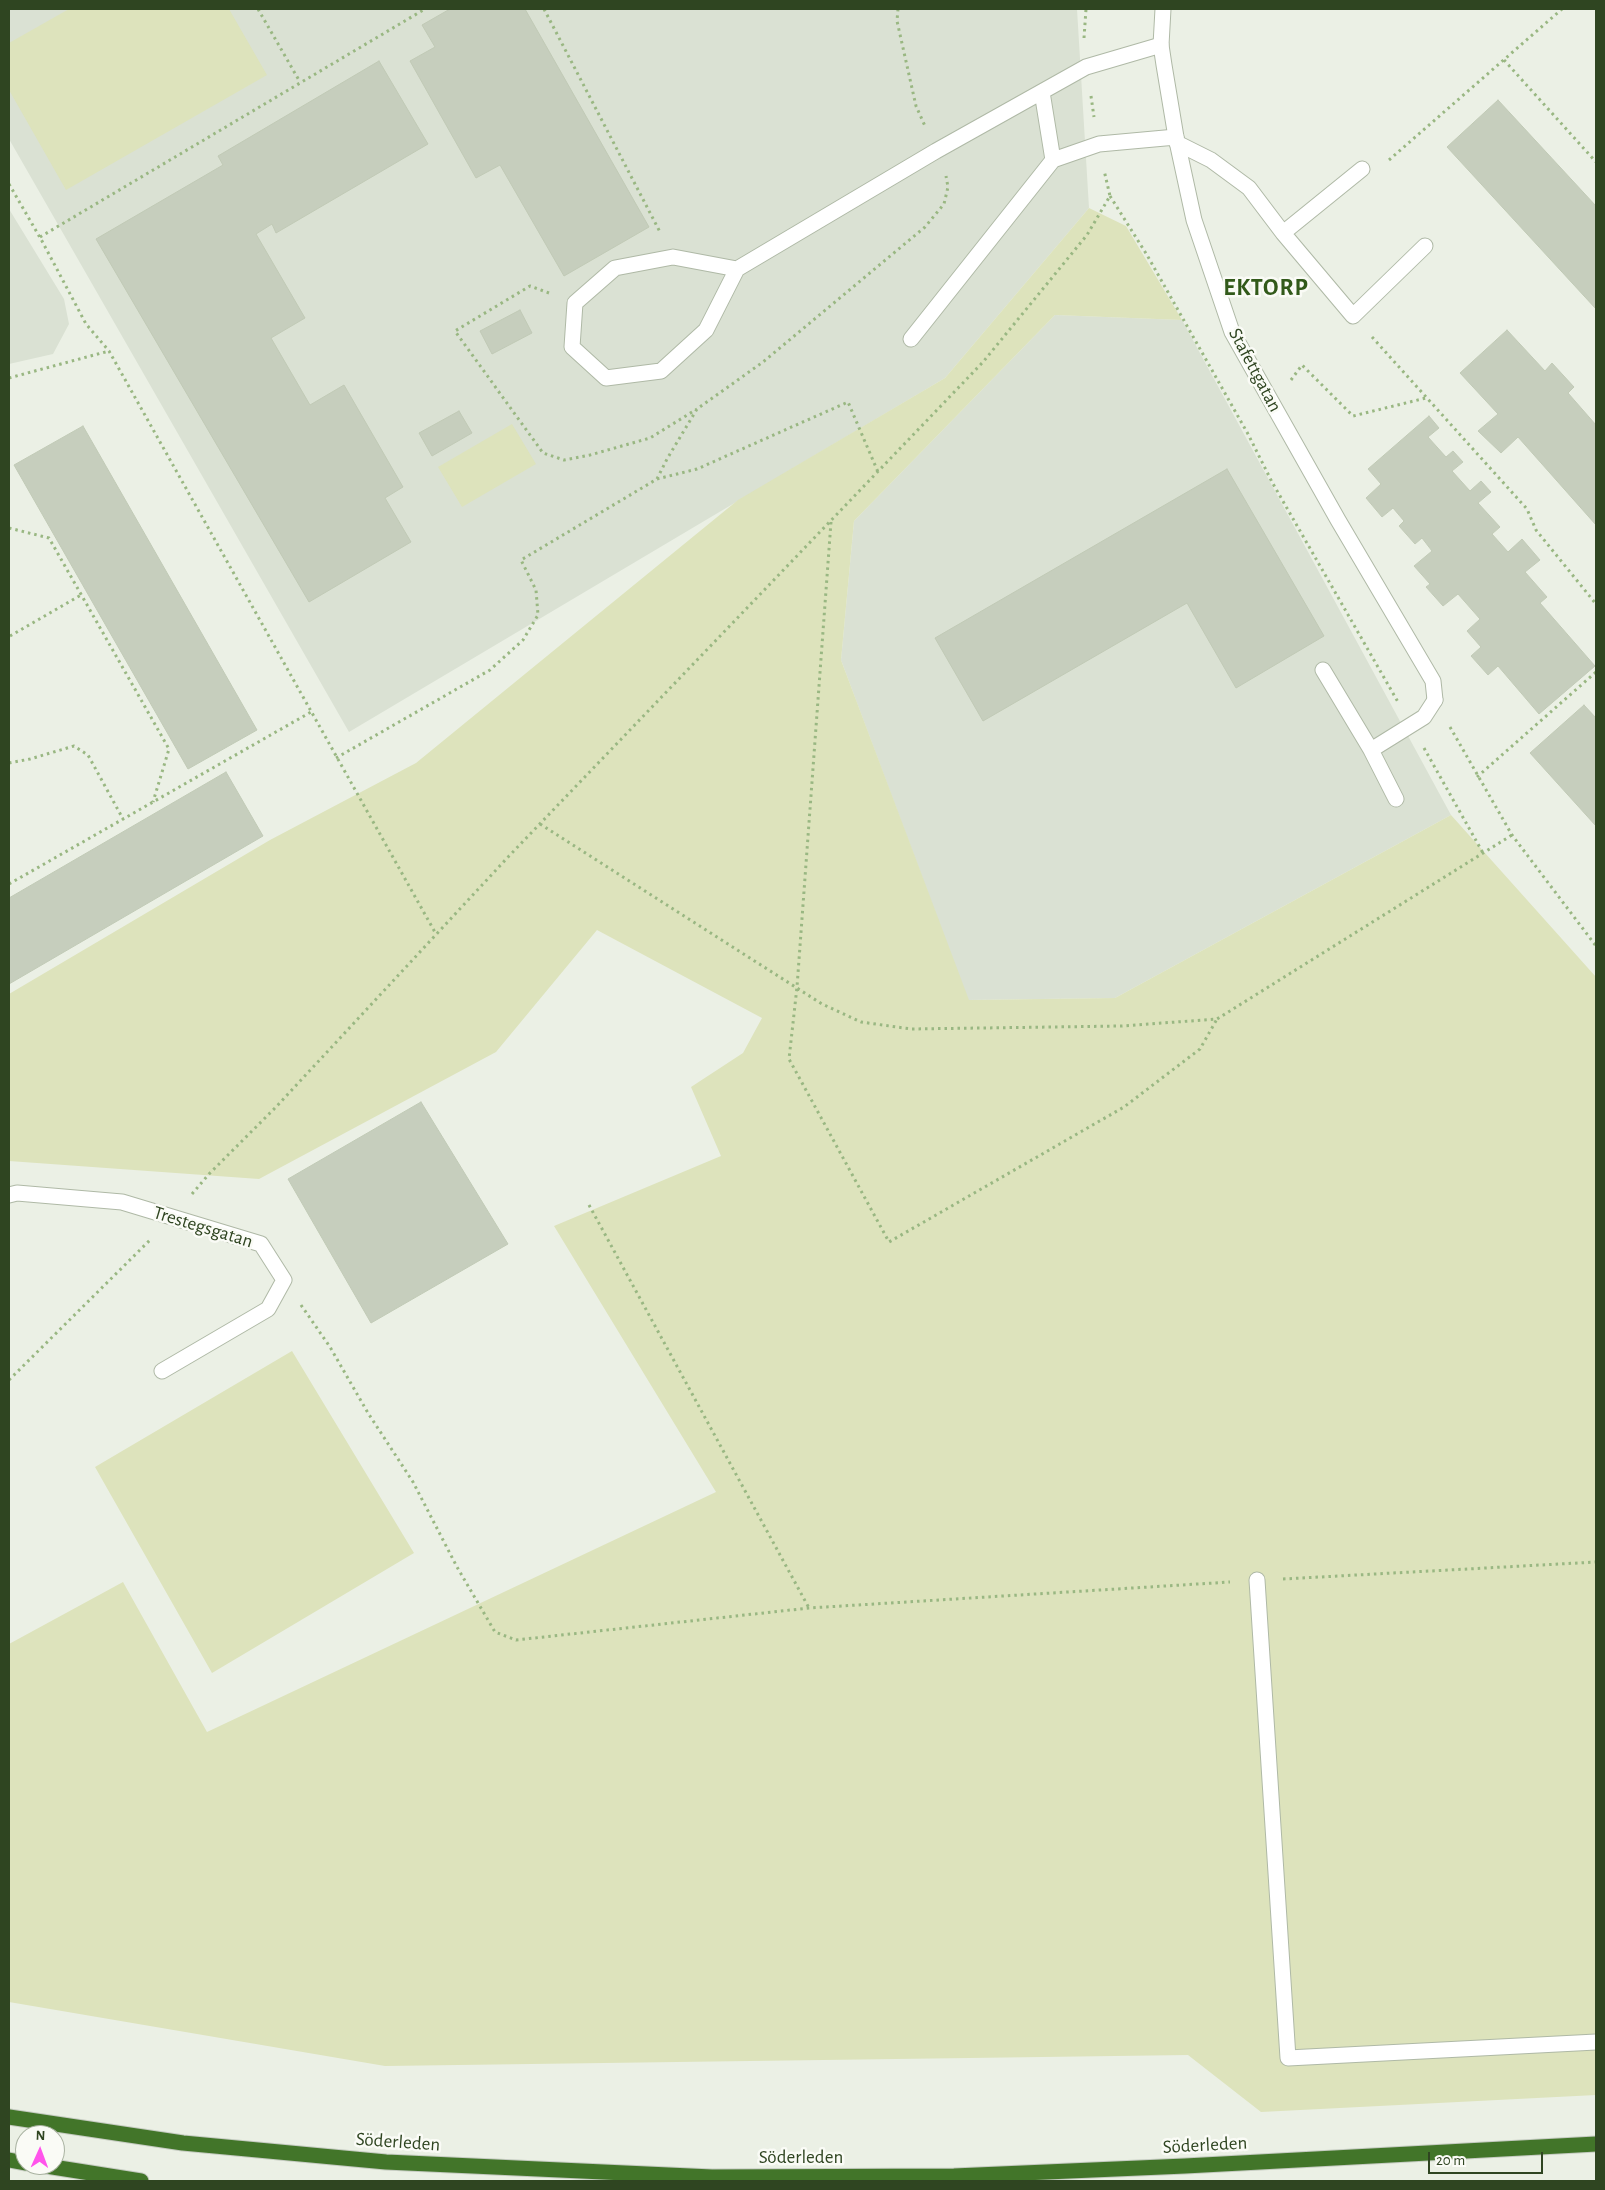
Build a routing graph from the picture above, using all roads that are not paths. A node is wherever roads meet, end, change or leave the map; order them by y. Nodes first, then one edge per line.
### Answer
1 (1163, 9) edge
2 (1161, 45) junction
3 (1042, 92) junction
4 (1177, 140) junction
5 (1053, 160) junction
6 (1362, 169) dead end
7 (1283, 233) junction
8 (1425, 246) dead end
9 (737, 269) junction
10 (912, 339) dead end
11 (1323, 670) dead end
12 (1371, 750) junction
13 (1396, 799) dead end
14 (9, 1195) edge
15 (162, 1371) dead end
16 (1257, 1580) road end
17 (1596, 2042) edge
18 (9, 2117) edge
19 (1596, 2144) edge
20 (65, 2169) edge
21 (141, 2181) edge

1 - 2 street, Stafettgatan
2 - 3 street
2 - 4 street, Stafettgatan
3 - 5 street
3 - 9 street
4 - 5 street
4 - 7 street
4 - 12 street, Stafettgatan
5 - 10 street
6 - 7 street
7 - 8 street
9 - 9 street
11 - 12 street
12 - 13 street
14 - 15 street, Trestegsgatan
16 - 17 street
18 - 19 highway, Söderleden
20 - 21 highway

